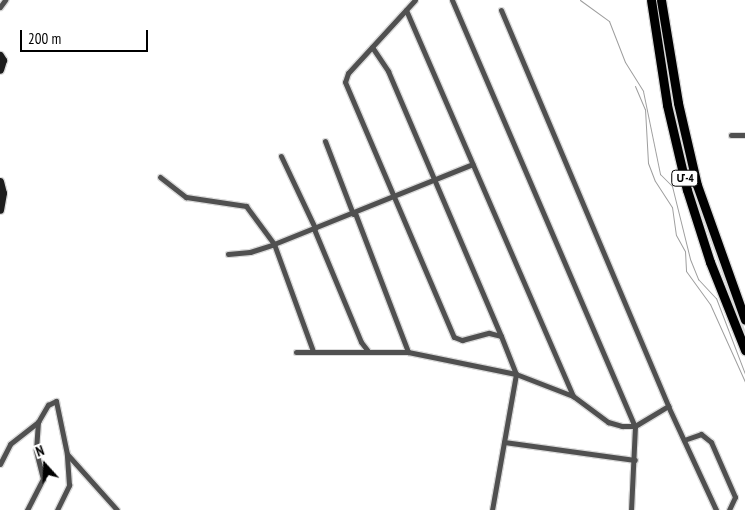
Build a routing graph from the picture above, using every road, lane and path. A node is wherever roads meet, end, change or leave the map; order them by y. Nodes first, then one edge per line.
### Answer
1 (5, 0) edge
2 (415, 0) edge
3 (452, 0) edge
4 (651, 0) edge
5 (661, 0) edge
6 (0, 7) edge
7 (406, 10) junction
8 (502, 10) dead end
9 (372, 47) junction
10 (0, 55) edge
11 (0, 70) edge
12 (745, 134) edge
13 (731, 135) dead end
14 (325, 141) dead end
15 (281, 156) dead end
16 (473, 164) junction
17 (160, 177) dead end
18 (435, 180) junction
19 (0, 181) edge
20 (394, 195) junction
21 (0, 210) edge
22 (354, 214) junction
23 (315, 229) junction
24 (274, 244) junction
25 (228, 254) dead end
26 (745, 320) edge
27 (501, 336) junction
28 (745, 350) edge
29 (312, 351) junction
30 (296, 352) dead end
31 (369, 352) junction
32 (408, 352) junction
33 (516, 374) junction
34 (573, 396) junction
35 (668, 406) junction
36 (38, 422) junction
37 (635, 426) junction
38 (684, 440) junction
39 (504, 442) junction
40 (67, 454) junction
41 (635, 460) junction
42 (1, 461) edge
43 (27, 510) edge
44 (57, 510) edge
45 (117, 510) edge
46 (492, 510) edge
47 (632, 510) edge
48 (716, 510) edge
49 (729, 510) edge

1 - 6 street
2 - 7 street
3 - 37 street
4 - 28 highway, Մ-4
5 - 26 highway, Մ-4
7 - 9 street
7 - 16 street
8 - 35 street
9 - 18 street
9 - 20 street
10 - 11 street
12 - 13 street
14 - 22 street
15 - 23 street
16 - 18 street
16 - 34 street
17 - 24 street
18 - 20 street
18 - 27 street
19 - 21 street
20 - 22 street
20 - 27 street
22 - 23 street
22 - 32 street
23 - 24 street
23 - 31 street
24 - 25 street
24 - 29 street
27 - 33 street
29 - 30 street
29 - 31 street
31 - 32 street
32 - 33 street
33 - 34 street
33 - 39 street
34 - 37 street
35 - 37 street
35 - 38 street
36 - 40 street
36 - 42 street
36 - 43 street
37 - 41 street
38 - 48 street
38 - 49 street
39 - 41 street
39 - 46 street
40 - 44 street
40 - 45 street
41 - 47 street

